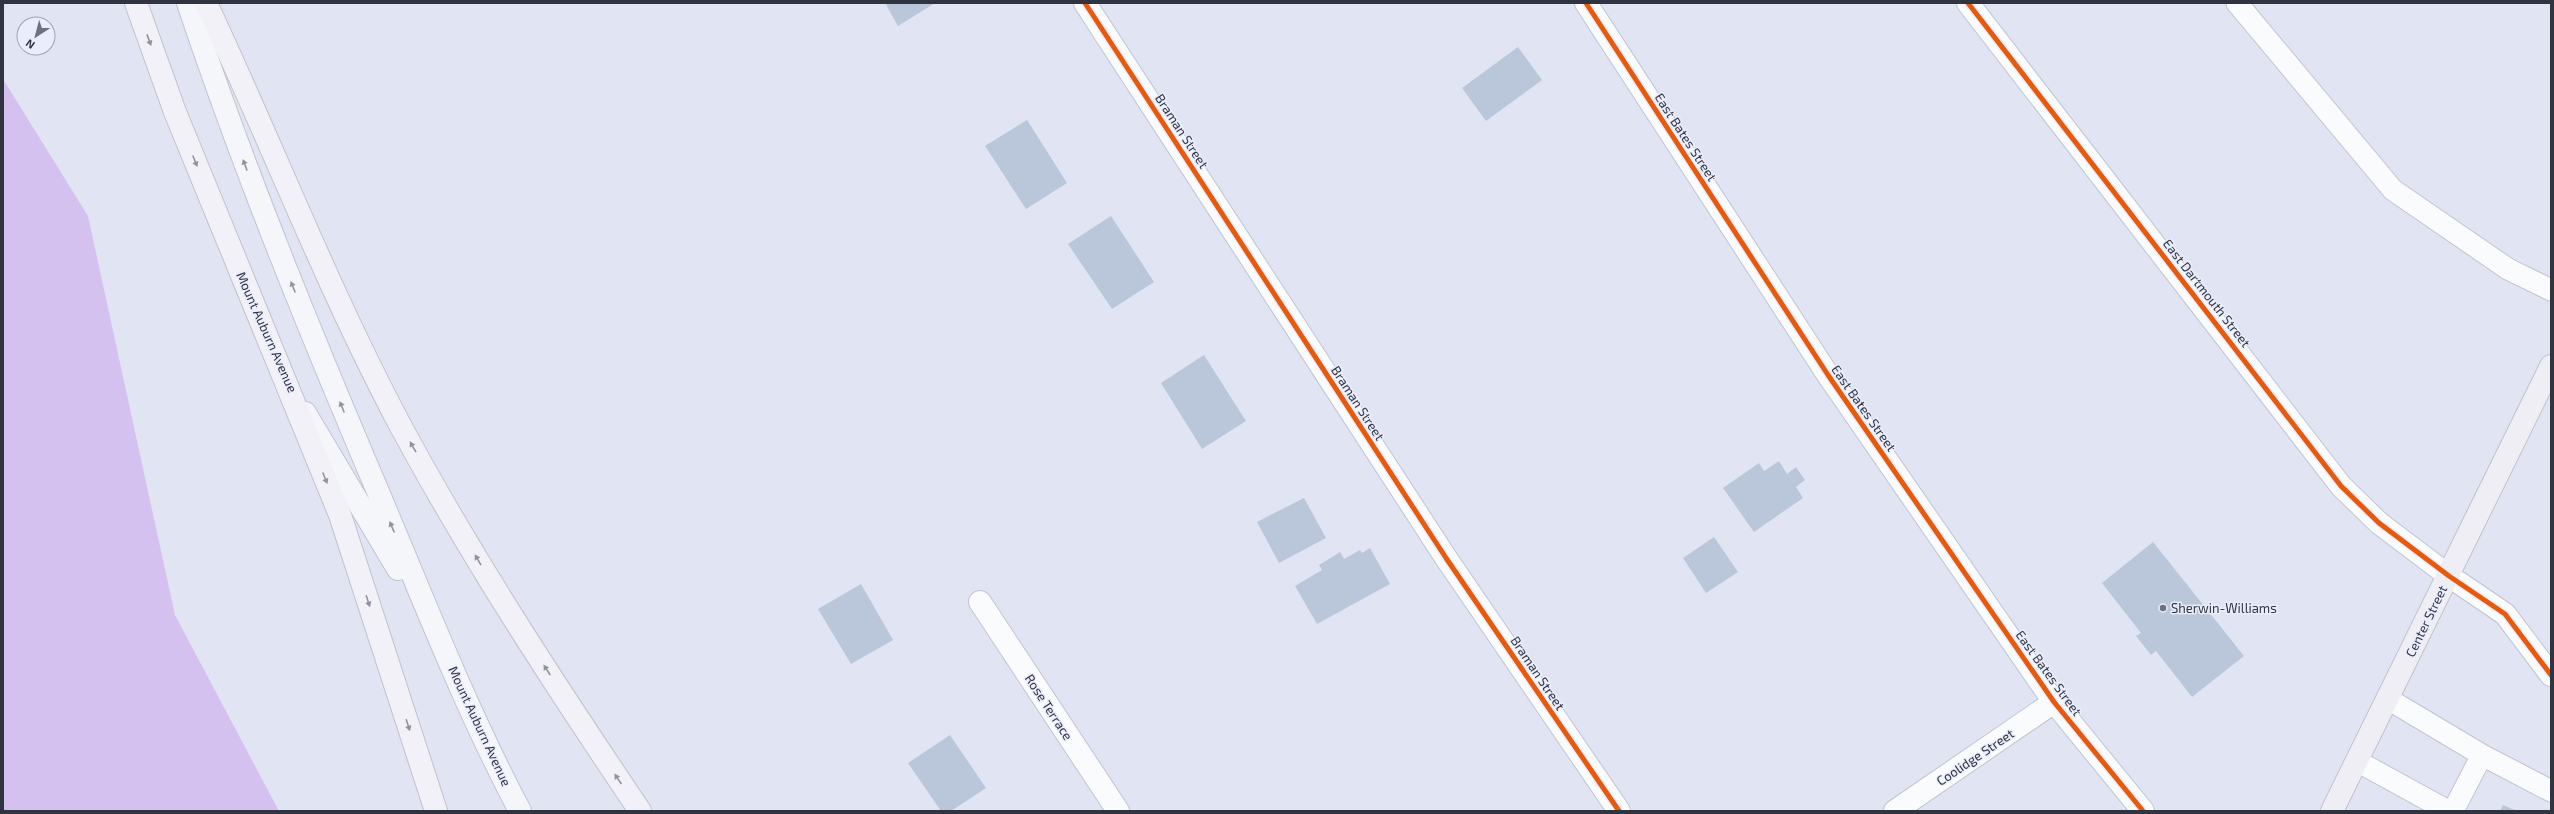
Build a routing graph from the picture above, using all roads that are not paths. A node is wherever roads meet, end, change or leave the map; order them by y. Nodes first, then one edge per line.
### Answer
1 (136, 3) edge
2 (188, 3) edge
3 (206, 3) edge
4 (1085, 3) edge
5 (1586, 3) edge
6 (1968, 3) edge
7 (2237, 3) edge
8 (2551, 290) edge
9 (2551, 366) edge
10 (284, 377) junction
11 (2449, 576) junction
12 (980, 602) dead end
13 (440, 640) junction
14 (2551, 675) edge
15 (2388, 699) junction
16 (2054, 702) junction
17 (2482, 755) junction
18 (2356, 761) junction
19 (2551, 791) edge
20 (436, 811) edge
21 (520, 811) edge
22 (640, 811) edge
23 (1118, 811) edge
24 (1619, 811) edge
25 (1895, 811) edge
26 (2143, 811) edge
27 (2332, 811) edge
28 (2448, 811) edge
29 (2453, 811) edge

1 -> 10 main road, Mount Auburn Avenue
13 -> 2 main road, Mount Auburn Avenue
22 -> 3 main road
4 - 24 street, Braman Street
5 - 16 street, East Bates Street
6 - 11 street, East Dartmouth Street
7 - 8 lane
9 - 11 highway, Center Street
10 - 13 main road, Mount Auburn Avenue
10 -> 20 main road
11 - 14 street, East Dartmouth Street
11 - 15 highway, Center Street
12 - 23 street, Rose Terrace
13 - 21 main road, Mount Auburn Avenue
15 - 17 lane
15 - 18 highway, Center Street
16 - 25 street, Coolidge Street
16 - 26 street, East Bates Street
17 - 19 lane
17 - 29 lane
18 - 27 highway, Center Street
18 - 28 lane

